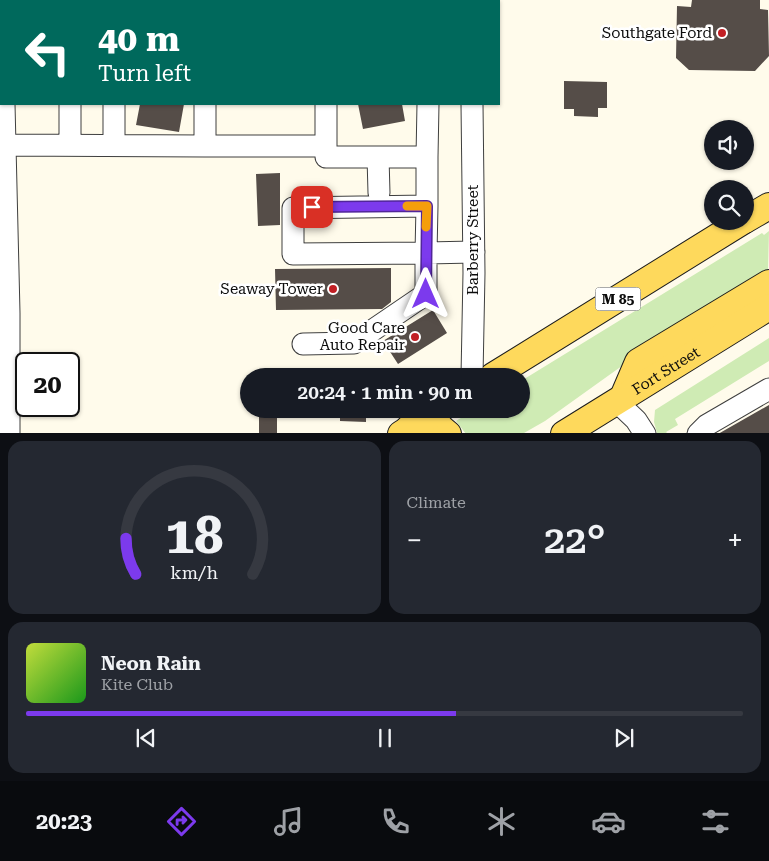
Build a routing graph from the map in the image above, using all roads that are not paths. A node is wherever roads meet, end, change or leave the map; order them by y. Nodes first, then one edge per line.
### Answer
1 (4, 105) edge
2 (70, 105) edge
3 (114, 105) edge
4 (205, 105) edge
5 (326, 105) edge
6 (428, 105) edge
7 (472, 105) edge
8 (70, 146) junction
9 (114, 146) junction
10 (205, 146) junction
11 (326, 146) junction
12 (2, 157) edge
13 (378, 157) junction
14 (427, 157) junction
15 (379, 193) dead end
16 (427, 206) junction
17 (769, 206) edge
18 (754, 215) edge
19 (3, 220) edge
20 (729, 230) edge
21 (426, 252) junction
22 (474, 252) junction
23 (769, 283) edge
24 (769, 308) edge
25 (4, 321) edge
26 (303, 344) dead end
27 (472, 368) edge
28 (506, 368) edge
29 (769, 389) edge
30 (620, 399) junction
31 (5, 409) edge
32 (426, 418) edge
33 (405, 431) edge
34 (9, 433) edge
35 (447, 433) edge
36 (566, 433) edge
37 (644, 433) edge
38 (698, 433) edge

1 - 12 street
2 - 8 street
3 - 9 street
4 - 10 street
5 - 11 street
6 - 14 street
7 - 22 street, Barberry Street
8 - 9 street
8 - 12 street
9 - 10 street
10 - 11 street
11 - 13 street
12 - 19 street
13 - 14 street
13 - 15 street
14 - 16 street
16 - 21 street
16 - 21 street
17 - 18 main road, M 85
19 - 25 street
20 - 28 main road, M 85
21 - 22 street
21 - 26 street
22 - 27 street, Barberry Street
23 - 30 main road
24 - 30 main road, Fort Street
25 - 31 street
29 - 38 street
30 - 36 main road, Fort Street
30 - 37 street
31 - 34 street
32 - 33 main road
33 - 35 main road

